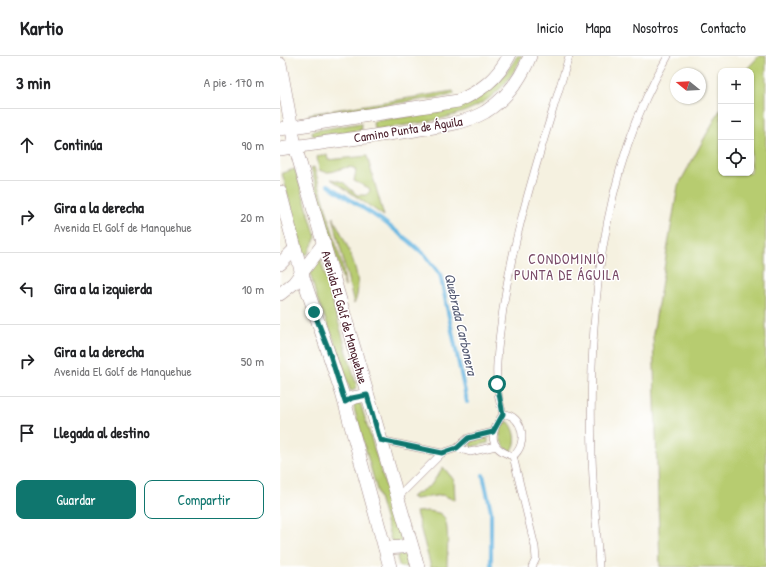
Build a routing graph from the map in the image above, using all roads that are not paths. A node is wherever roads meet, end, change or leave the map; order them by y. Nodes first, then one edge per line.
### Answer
1 (509, 56) edge
2 (530, 56) edge
3 (569, 56) edge
4 (668, 56) edge
5 (280, 64) edge
6 (285, 128) edge
7 (295, 146) junction
8 (280, 149) edge
9 (280, 192) edge
10 (324, 244) junction
11 (295, 249) junction
12 (280, 264) edge
13 (302, 274) junction
14 (280, 294) edge
15 (367, 395) junction
16 (345, 402) junction
17 (503, 414) junction
18 (493, 432) junction
19 (380, 440) junction
20 (496, 446) junction
21 (457, 448) junction
22 (442, 453) junction
23 (513, 456) junction
24 (398, 497) junction
25 (411, 544) junction
26 (385, 548) junction
27 (390, 567) edge
28 (418, 567) edge
29 (532, 567) edge
30 (599, 567) edge

1 - 6 street, Camino Punta de Águila
2 - 7 street, Camino Punta de Águila
3 - 17 lane
4 - 30 lane
5 - 6 street, Avenida El Golf de Manquehue
6 - 7 street, Avenida El Golf de Manquehue
7 - 8 street, Camino Punta de Águila
7 - 10 street, Avenida El Golf de Manquehue
9 - 11 street, Avenida El Golf de Manquehue
10 - 13 street
10 - 15 street, Avenida El Golf de Manquehue
11 - 12 street
11 - 13 street, Avenida El Golf de Manquehue
13 - 14 street
13 - 16 street, Avenida El Golf de Manquehue
15 - 16 street
15 - 19 street, Avenida El Golf de Manquehue
16 - 26 street, Avenida El Golf de Manquehue
17 - 18 lane
17 - 23 lane
18 - 20 lane
18 - 21 lane
19 - 22 lane
19 - 24 street, Avenida El Golf de Manquehue
20 - 21 lane
20 - 23 lane
21 - 22 lane
22 - 24 lane
23 - 29 lane
24 - 25 street, Avenida El Golf de Manquehue
25 - 26 street
25 - 28 street, Avenida El Golf de Manquehue
26 - 27 street, Avenida El Golf de Manquehue

